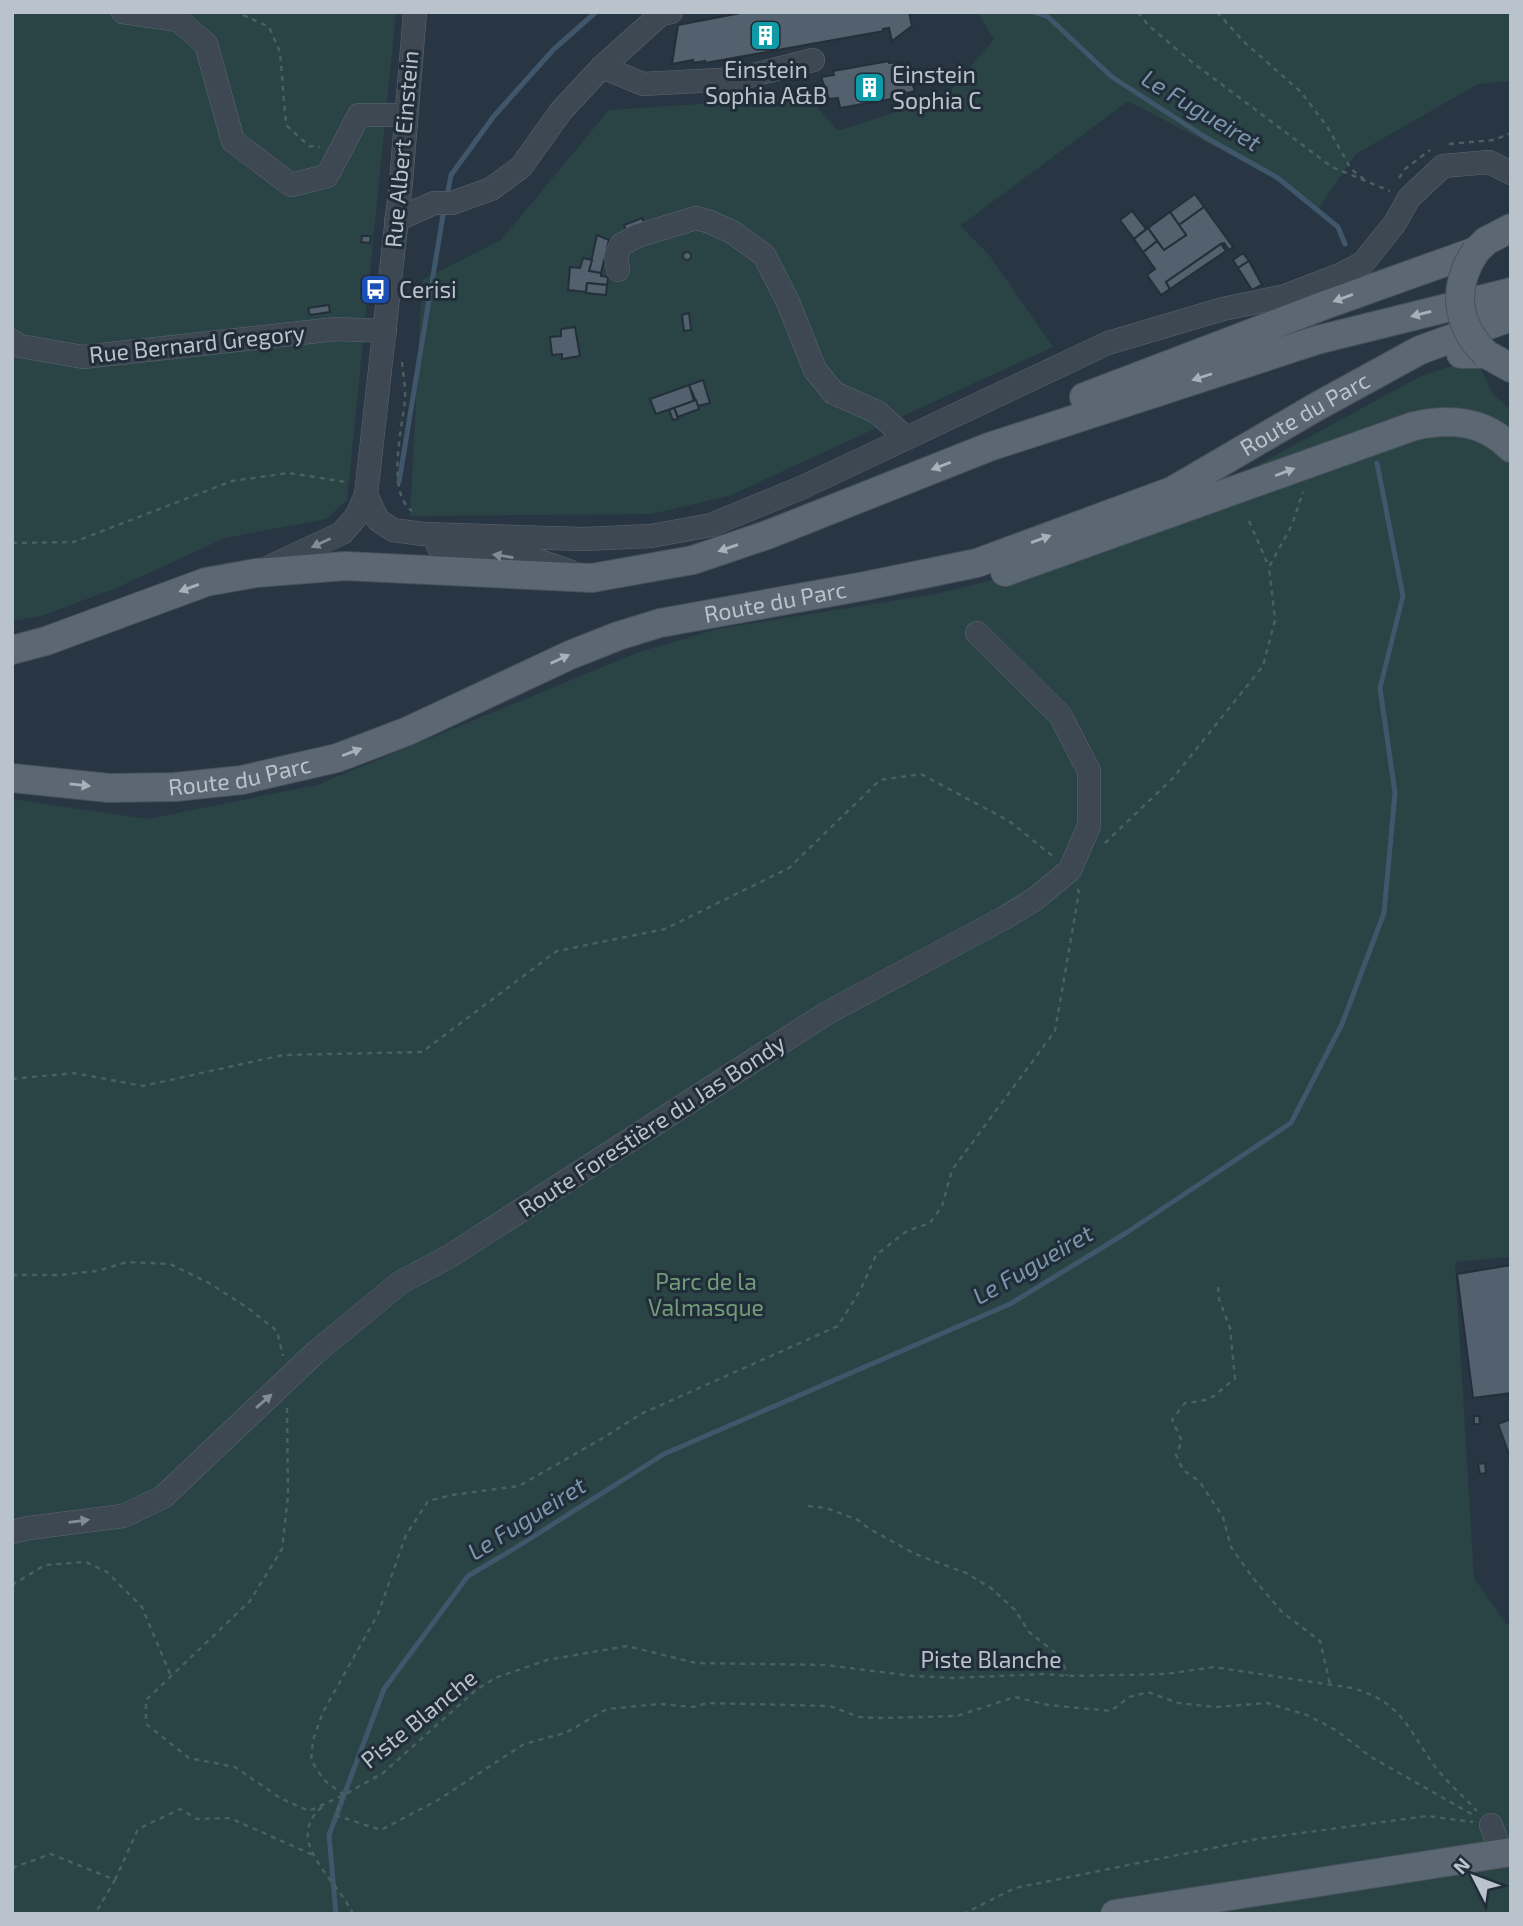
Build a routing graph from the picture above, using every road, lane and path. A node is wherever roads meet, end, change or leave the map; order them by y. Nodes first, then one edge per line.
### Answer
1 (123, 12) edge
2 (415, 12) edge
3 (671, 12) edge
4 (1138, 12) edge
5 (1217, 12) edge
6 (243, 15) dead end
7 (813, 60) dead end
8 (602, 67) junction
9 (406, 115) junction
10 (1511, 133) edge
11 (340, 150) junction
12 (1511, 173) edge
13 (1398, 180) dead end
14 (401, 182) junction
15 (1388, 190) junction
16 (1387, 201) dead end
17 (443, 203) junction
18 (396, 220) junction
19 (1511, 228) edge
20 (1476, 251) junction
21 (618, 270) dead end
22 (1511, 292) edge
23 (1511, 317) edge
24 (384, 331) junction
25 (12, 341) edge
26 (401, 358) dead end
27 (1503, 366) edge
28 (906, 438) junction
29 (989, 447) junction
30 (1511, 448) edge
31 (367, 490) junction
32 (1303, 492) dead end
33 (413, 512) dead end
34 (1151, 519) junction
35 (1249, 522) dead end
36 (12, 543) edge
37 (1269, 567) junction
38 (256, 573) junction
39 (592, 578) junction
40 (826, 592) junction
41 (976, 634) dead end
42 (12, 650) edge
43 (12, 778) edge
44 (1099, 848) dead end
45 (1070, 870) junction
46 (12, 1079) edge
47 (12, 1275) edge
48 (1218, 1287) dead end
49 (286, 1381) junction
50 (808, 1506) dead end
51 (12, 1532) edge
52 (12, 1586) edge
53 (171, 1676) junction
54 (1067, 1676) junction
55 (1330, 1684) junction
56 (344, 1795) junction
57 (1490, 1825) junction
58 (1506, 1853) edge
59 (313, 1855) junction
60 (12, 1868) edge
61 (116, 1880) junction
62 (95, 1914) edge
63 (353, 1914) edge
64 (963, 1914) edge
65 (1115, 1914) edge

1 - 11 street
2 - 9 street, Rue Albert Einstein
3 - 8 street
4 - 15 path
5 - 15 path
6 - 11 path
7 - 8 street
8 - 17 street
9 - 11 street
9 - 14 street, Rue Albert Einstein
10 - 13 path
12 - 28 street
14 - 17 street
14 - 18 street, Rue Albert Einstein
15 - 16 path
17 - 18 street
18 - 24 street, Rue Albert Einstein
19 - 20 main road
20 - 27 main road, bridge
20 -> 29 main road
21 - 28 street
22 -> 29 main road
40 -> 23 main road, Route du Parc
24 - 25 street, Rue Bernard Gregory
24 - 31 street, Rue Albert Einstein
26 - 33 path
27 - 34 main road
28 - 31 street
29 -> 39 main road
34 -> 30 main road
31 - 36 path
31 -> 38 street
39 -> 31 street
32 - 37 path
34 - 40 main road
35 - 37 path
37 - 44 path
38 - 39 main road
38 -> 42 main road
43 -> 40 main road, Route du Parc
41 - 45 street, Route Forestière du Jas Bondy
45 - 46 path
45 - 49 street, Route Forestière du Jas Bondy
45 - 56 path
47 - 49 path, Piste Blanche
48 - 55 path
51 -> 49 street, Route Forestière du Jas Bondy
49 - 53 path, Piste Blanche
50 - 54 path
52 - 53 path
53 - 56 path, Piste Blanche
54 - 55 path, Piste Blanche
54 - 56 path, Piste Blanche
55 - 57 path, Piste Blanche
56 - 57 path
56 - 59 path
57 - 58 street
57 - 64 path
58 - 65 main road
59 - 61 path
59 - 63 path
60 - 61 path
61 - 62 path

